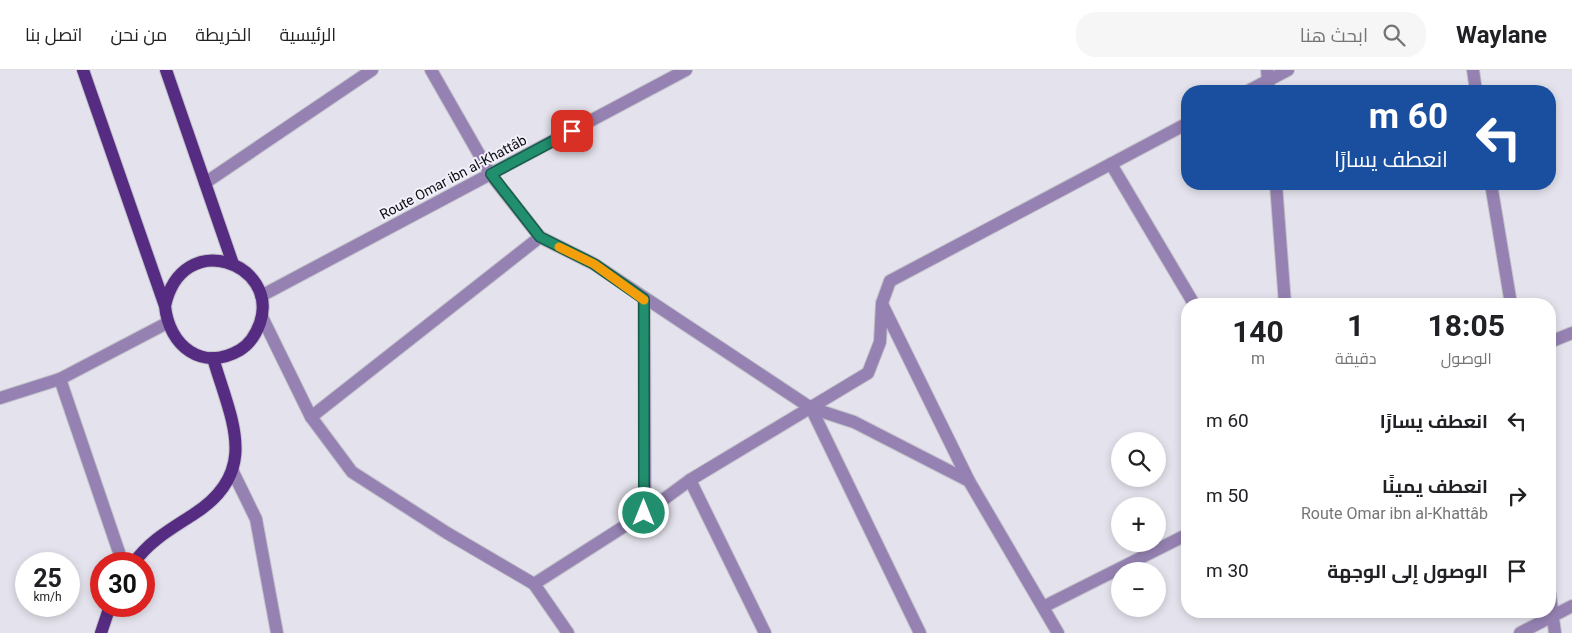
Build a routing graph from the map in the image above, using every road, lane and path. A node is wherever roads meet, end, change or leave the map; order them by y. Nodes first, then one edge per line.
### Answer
1 (83, 70) edge
2 (166, 70) edge
3 (372, 70) edge
4 (431, 70) edge
5 (686, 70) edge
6 (1288, 70) edge
7 (1472, 70) edge
8 (1268, 80) edge
9 (1475, 85) edge
10 (1181, 127) edge
11 (1111, 164) junction
12 (491, 174) junction
13 (205, 183) junction
14 (1276, 190) edge
15 (1492, 190) edge
16 (540, 237) junction
17 (233, 264) junction
18 (261, 296) junction
19 (1190, 298) edge
20 (1285, 298) edge
21 (1509, 298) edge
22 (644, 299) junction
23 (882, 303) junction
24 (165, 306) junction
25 (262, 317) junction
26 (167, 323) junction
27 (1572, 332) edge
28 (1556, 339) edge
29 (213, 358) junction
30 (60, 379) junction
31 (0, 398) edge
32 (811, 408) junction
33 (311, 417) junction
34 (233, 472) junction
35 (690, 480) junction
36 (969, 481) junction
37 (644, 513) junction
38 (1181, 538) edge
39 (118, 552) edge
40 (143, 552) edge
41 (534, 584) junction
42 (1045, 606) junction
43 (1572, 606) edge
44 (1556, 614) edge
45 (106, 617) edge
46 (1549, 618) edge
47 (1553, 618) edge
48 (101, 633) edge
49 (277, 633) edge
50 (568, 633) edge
51 (765, 633) edge
52 (920, 633) edge
53 (1058, 633) edge
54 (1520, 633) edge
55 (1555, 633) edge

1 - 24 main road
2 - 13 main road
3 - 13 street
4 - 12 street
5 - 12 street, Route Omar ibn al-Khattâb
6 - 8 street
7 - 9 street
10 - 11 street
11 - 19 street
11 - 23 street
12 - 16 street
12 - 18 street, Route Omar ibn al-Khattâb
13 - 17 main road
14 - 20 street
15 - 21 street
16 - 22 street
16 - 33 street
17 - 18 main road
17 - 24 main road
18 - 25 main road
22 - 32 street
22 - 37 street
23 - 32 street
23 - 36 street
24 - 26 main road
25 - 29 main road
25 - 33 street
26 - 29 main road
26 - 30 street
27 - 28 street
29 - 34 main road
30 - 31 street
30 - 39 street
32 - 35 street
32 - 36 street
32 - 52 street
33 - 41 street
34 - 40 main road
34 - 49 street
35 - 37 street
35 - 51 street
36 - 42 street
37 - 41 street
38 - 42 street
41 - 50 street
42 - 53 street
43 - 44 street
45 - 48 main road
46 - 54 street
47 - 55 street

